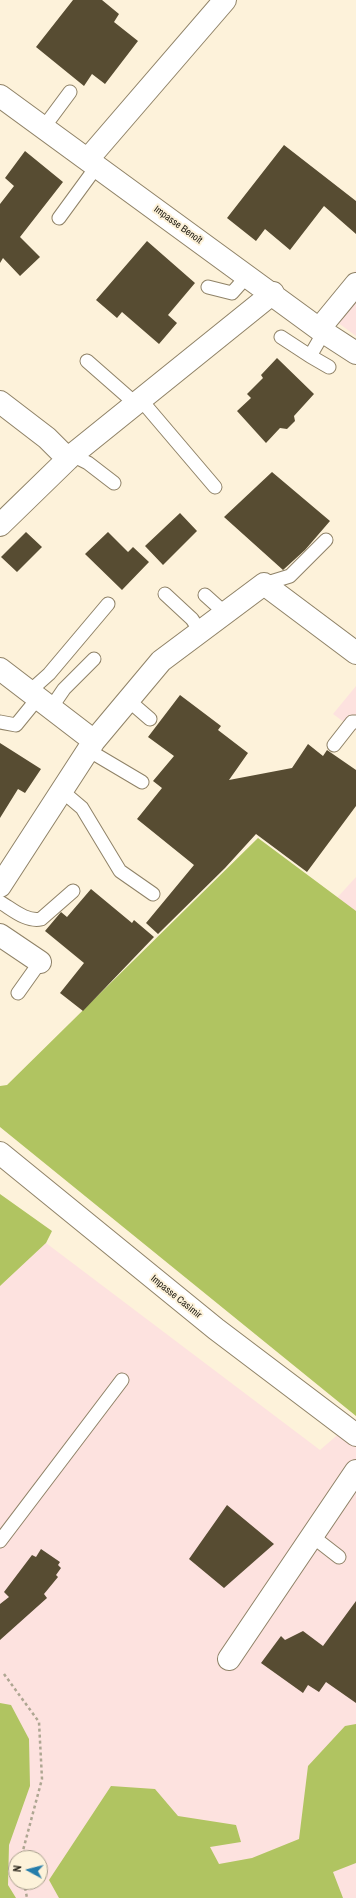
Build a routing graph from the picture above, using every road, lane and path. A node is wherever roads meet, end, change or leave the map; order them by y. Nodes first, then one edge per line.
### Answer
1 (225, 0) edge
2 (70, 92) dead end
3 (0, 96) edge
4 (44, 127) junction
5 (93, 162) junction
6 (59, 218) dead end
7 (248, 275) junction
8 (356, 284) edge
9 (208, 287) dead end
10 (273, 294) junction
11 (322, 330) junction
12 (281, 337) dead end
13 (356, 353) edge
14 (310, 356) junction
15 (87, 360) dead end
16 (329, 368) dead end
17 (0, 402) edge
18 (138, 402) junction
19 (70, 457) junction
20 (114, 483) dead end
21 (215, 487) dead end
22 (0, 525) edge
23 (326, 540) dead end
24 (264, 584) junction
25 (165, 594) dead end
26 (205, 595) dead end
27 (108, 604) dead end
28 (225, 613) junction
29 (200, 631) junction
30 (356, 653) edge
31 (94, 659) dead end
32 (0, 669) edge
33 (39, 699) junction
34 (128, 700) junction
35 (150, 719) dead end
36 (0, 722) edge
37 (356, 722) edge
38 (334, 745) dead end
39 (91, 746) junction
40 (142, 782) dead end
41 (62, 791) junction
42 (0, 886) edge
43 (73, 891) dead end
44 (153, 894) dead end
45 (0, 902) edge
46 (0, 935) edge
47 (40, 962) joint
48 (18, 993) dead end
49 (0, 1153) edge
50 (122, 1380) dead end
51 (356, 1435) edge
52 (356, 1470) edge
53 (312, 1536) junction
54 (0, 1541) edge
55 (339, 1557) dead end
56 (229, 1659) dead end
57 (4, 1674) dead end
58 (23, 1850) edge

1 - 5 street
2 - 4 lane
3 - 4 street, Impasse Benoît
4 - 5 street, Impasse Benoît
5 - 6 lane
5 - 7 street, Impasse Benoît
7 - 9 lane
7 - 10 street, Impasse Benoît
8 - 11 street
10 - 11 street, Impasse Benoît
10 - 18 street
11 - 13 street, Impasse Benoît
11 - 14 lane
12 - 14 lane
14 - 16 lane
15 - 18 lane
17 - 19 street
18 - 19 street
18 - 21 lane
19 - 20 lane
19 - 22 street
23 - 24 lane
24 - 28 street
24 - 30 street
25 - 29 lane
26 - 28 lane
27 - 33 lane
28 - 29 street
29 - 34 street
31 - 33 lane
32 - 33 street
33 - 36 lane
33 - 39 street
34 - 35 lane
34 - 39 street
37 - 38 lane
39 - 40 lane
39 - 41 street
41 - 42 street
41 - 44 lane
43 - 45 lane
46 - 47 street
47 - 48 lane
49 - 51 street, Impasse Casimir
50 - 54 lane
52 - 53 street
53 - 55 lane
53 - 56 street
57 - 58 path

